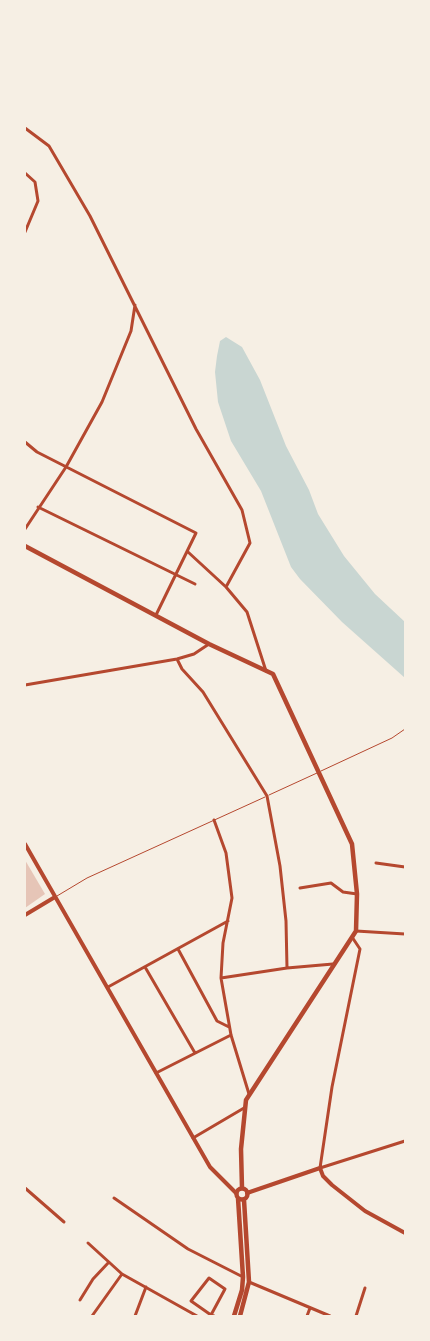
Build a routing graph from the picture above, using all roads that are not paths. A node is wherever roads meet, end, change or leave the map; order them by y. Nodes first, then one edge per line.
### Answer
1 (25, 128) edge
2 (25, 173) edge
3 (25, 232) edge
4 (135, 306) junction
5 (25, 442) edge
6 (66, 467) junction
7 (38, 507) junction
8 (25, 529) edge
9 (25, 546) edge
10 (188, 552) junction
11 (176, 576) junction
12 (196, 584) dead end
13 (226, 587) junction
14 (156, 615) junction
15 (210, 644) junction
16 (177, 659) junction
17 (266, 671) junction
18 (25, 685) edge
19 (405, 728) edge
20 (320, 772) junction
21 (267, 796) junction
22 (214, 820) junction
23 (25, 844) edge
24 (376, 863) dead end
25 (405, 867) edge
26 (300, 888) dead end
27 (357, 894) junction
28 (55, 897) junction
29 (25, 916) edge
30 (229, 921) junction
31 (356, 931) junction
32 (405, 934) edge
33 (352, 937) junction
34 (178, 949) junction
35 (333, 964) junction
36 (145, 967) junction
37 (287, 968) junction
38 (221, 978) junction
39 (108, 987) junction
40 (229, 1027) junction
41 (231, 1035) junction
42 (195, 1053) junction
43 (156, 1073) junction
44 (249, 1094) junction
45 (244, 1108) junction
46 (193, 1138) junction
47 (405, 1141) edge
48 (320, 1168) junction
49 (25, 1188) edge
50 (242, 1188) junction
51 (236, 1193) junction
52 (247, 1193) junction
53 (114, 1198) dead end
54 (238, 1198) junction
55 (244, 1200) junction
56 (64, 1222) dead end
57 (405, 1233) edge
58 (88, 1242) dead end
59 (109, 1262) junction
60 (122, 1274) junction
61 (243, 1277) junction
62 (250, 1282) junction
63 (146, 1287) junction
64 (365, 1288) dead end
65 (80, 1300) dead end
66 (310, 1308) junction
67 (212, 1315) edge
68 (92, 1316) edge
69 (135, 1316) edge
70 (196, 1316) edge
71 (234, 1316) edge
72 (240, 1316) edge
73 (307, 1316) edge
74 (330, 1316) edge
75 (356, 1316) edge

1 - 4 street
2 - 3 street
4 - 6 street
4 - 13 street
5 - 6 street
6 - 7 street
6 - 10 street
7 - 8 street
7 - 11 street
9 - 14 main road
10 - 11 street
10 - 13 street
11 - 12 street
11 - 14 street
13 - 17 street
14 - 15 main road
15 - 16 street
15 - 17 main road
16 - 18 street
16 - 21 street
17 - 20 main road
19 - 20 lane
20 - 21 lane
20 - 27 main road
21 - 22 lane
21 - 37 street
22 - 28 lane
22 - 30 street
23 - 28 street
24 - 25 street
26 - 27 street
27 - 31 main road
28 - 29 street
28 - 39 street
30 - 34 street
30 - 38 street
31 - 32 street
31 - 33 main road
33 - 35 main road
33 - 48 street
34 - 36 street
34 - 40 street
35 - 37 street
35 - 44 main road
36 - 39 street
36 - 42 street
37 - 38 street
38 - 40 street
39 - 43 street
40 - 41 street
41 - 42 street
41 - 44 street
42 - 43 street
43 - 46 street
44 - 45 main road
45 - 46 street
45 - 50 main road
46 - 51 street
47 - 48 street
48 - 52 street
48 - 57 street
49 - 56 street
50 - 51 main road
50 - 52 main road
51 - 54 main road
52 - 55 main road
53 - 61 street
54 - 55 main road
54 - 61 main road
55 - 62 main road
58 - 59 street
59 - 60 street
59 - 65 street
60 - 63 street
60 - 68 street
61 - 71 main road
62 - 66 street
62 - 72 main road
63 - 69 street
63 - 70 street
64 - 75 street
66 - 73 street
66 - 74 street
67 - 67 street

